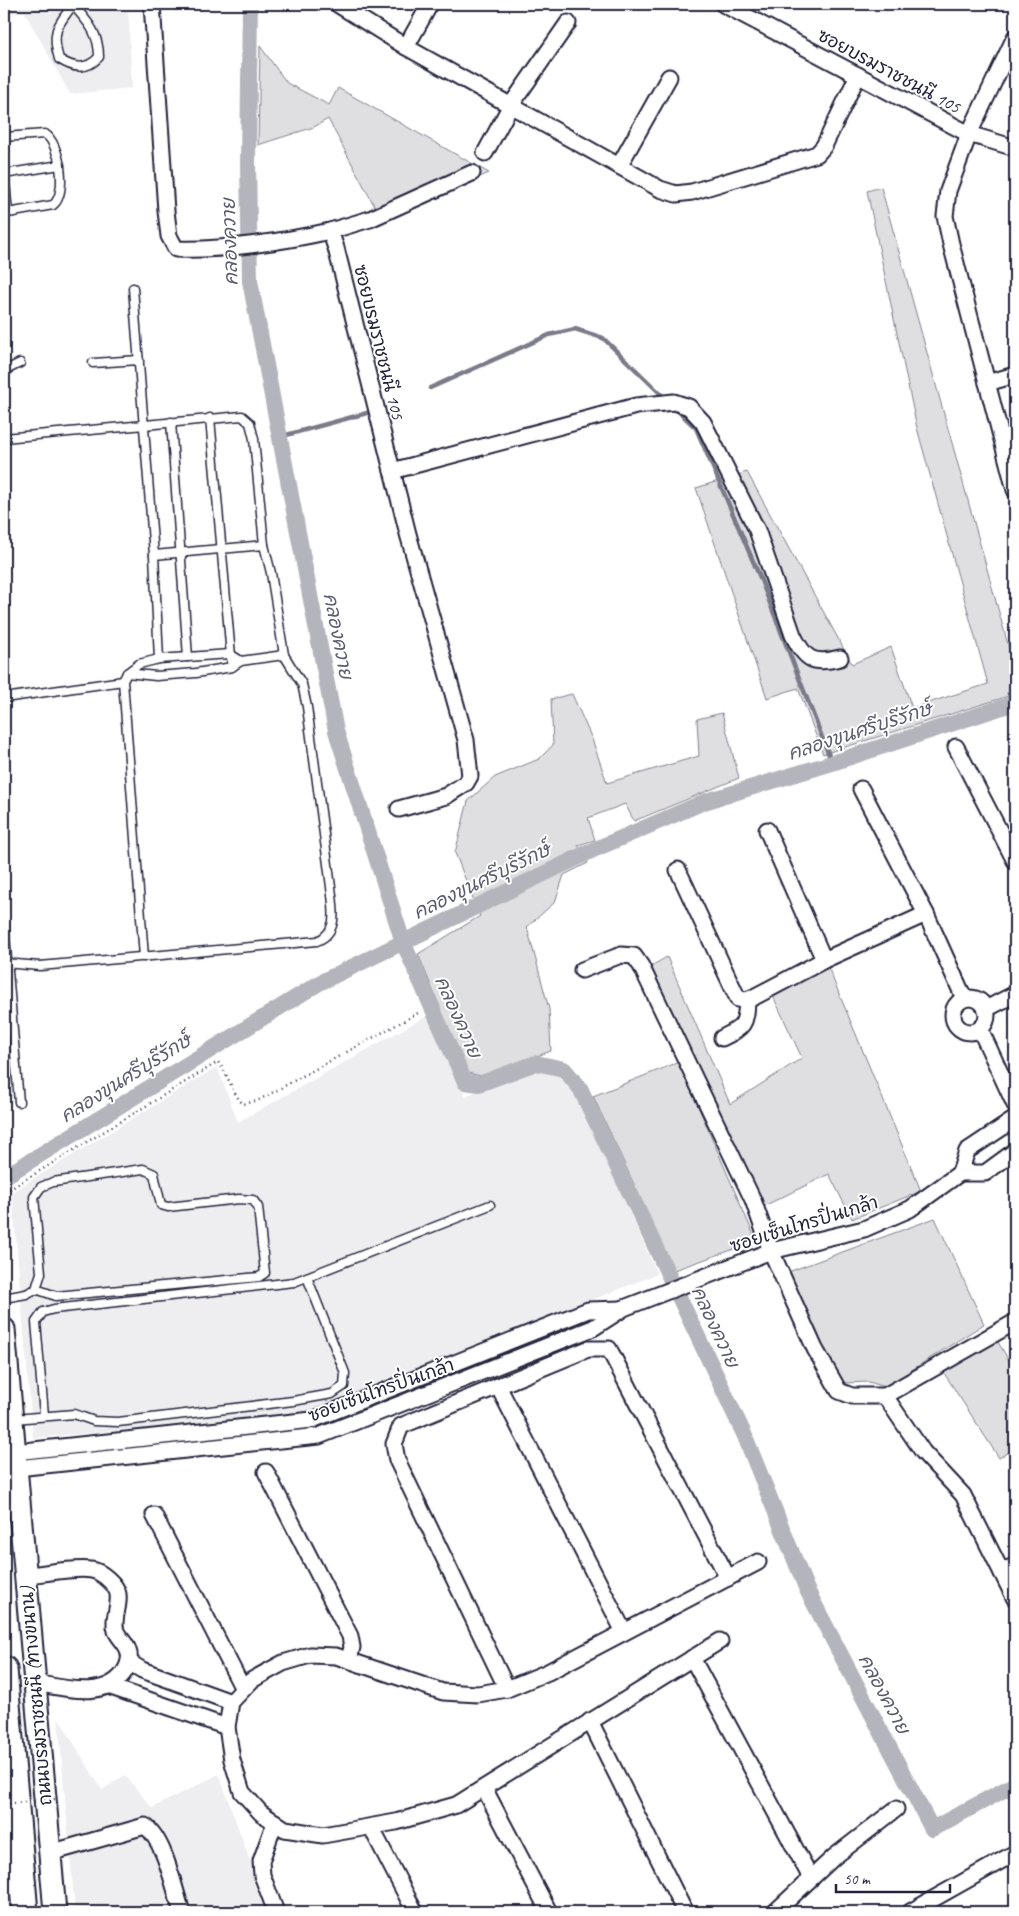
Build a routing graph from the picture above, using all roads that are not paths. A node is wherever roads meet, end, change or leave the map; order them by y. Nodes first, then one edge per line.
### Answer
1 (72, 4) edge
2 (152, 4) edge
3 (337, 4) edge
4 (430, 4) edge
5 (723, 4) edge
6 (568, 23) dead end
7 (1015, 37) edge
8 (406, 47) junction
9 (858, 75) junction
10 (669, 78) dead end
11 (511, 105) junction
12 (969, 134) junction
13 (4, 137) edge
14 (1015, 148) edge
15 (485, 153) dead end
16 (60, 165) junction
17 (619, 166) junction
18 (4, 172) edge
19 (472, 173) dead end
20 (6, 214) edge
21 (330, 231) junction
22 (134, 288) dead end
23 (139, 360) junction
24 (20, 363) dead end
25 (93, 363) dead end
26 (4, 372) edge
27 (1015, 375) edge
28 (987, 383) junction
29 (210, 418) junction
30 (171, 422) junction
31 (144, 423) junction
32 (4, 438) edge
33 (392, 471) junction
34 (1015, 490) edge
35 (264, 545) junction
36 (220, 549) junction
37 (181, 552) junction
38 (154, 555) junction
39 (230, 654) junction
40 (284, 655) junction
41 (188, 657) junction
42 (840, 658) dead end
43 (159, 659) junction
44 (241, 661) junction
45 (232, 667) junction
46 (127, 673) junction
47 (123, 681) junction
48 (4, 698) edge
49 (956, 747) dead end
50 (861, 789) dead end
51 (399, 809) dead end
52 (767, 830) dead end
53 (1015, 861) edge
54 (678, 870) dead end
55 (926, 914) junction
56 (4, 923) edge
57 (144, 957) junction
58 (824, 960) junction
59 (5, 963) edge
60 (582, 970) dead end
61 (1015, 994) edge
62 (964, 998) junction
63 (747, 1000) junction
64 (986, 1009) junction
65 (980, 1029) junction
66 (722, 1038) dead end
67 (19, 1102) dead end
68 (1015, 1105) edge
69 (1015, 1119) edge
70 (1015, 1151) edge
71 (960, 1173) junction
72 (490, 1205) dead end
73 (771, 1251) junction
74 (306, 1277) junction
75 (36, 1289) junction
76 (4, 1298) edge
77 (1015, 1322) edge
78 (4, 1330) edge
79 (498, 1386) junction
80 (885, 1396) junction
81 (44, 1415) junction
82 (12, 1419) junction
83 (16, 1460) junction
84 (266, 1472) dead end
85 (154, 1515) dead end
86 (758, 1562) dead end
87 (1015, 1565) edge
88 (1002, 1573) junction
89 (26, 1575) junction
90 (728, 1578) junction
91 (1015, 1599) edge
92 (624, 1632) junction
93 (720, 1641) dead end
94 (692, 1658) junction
95 (348, 1660) junction
96 (130, 1662) junction
97 (4, 1669) edge
98 (35, 1683) junction
99 (108, 1686) junction
100 (507, 1689) junction
101 (243, 1690) junction
102 (231, 1702) junction
103 (590, 1721) junction
104 (227, 1727) junction
105 (484, 1788) junction
106 (896, 1809) dead end
107 (275, 1822) junction
108 (371, 1826) junction
109 (50, 1853) junction
110 (1015, 1853) edge
111 (811, 1878) junction
112 (26, 1912) edge
113 (55, 1912) edge
114 (182, 1912) edge
115 (276, 1912) edge
116 (415, 1912) edge
117 (549, 1912) edge
118 (685, 1912) edge
119 (775, 1912) edge
120 (910, 1912) edge

1 - 1 lane
2 - 21 street
3 - 8 street
4 - 8 street
5 - 9 street, ซอยบรมราชชนนี 105
6 - 11 street
7 - 12 street
8 - 11 street
9 - 12 street, ซอยบรมราชชนนี 105
9 - 17 street
10 - 17 street
11 - 15 street
11 - 17 street
12 - 14 street, ซอยบรมราชชนนี 105
12 - 28 street
13 - 16 lane
16 - 18 lane
16 - 20 lane
18 - 20 lane
19 - 21 street
21 - 33 street, ซอยบรมราชชนนี 105
22 - 23 lane
23 - 25 lane
23 - 31 lane
24 - 26 lane
27 - 28 street
28 - 34 street
29 - 30 lane
29 - 35 lane
29 - 36 lane
30 - 31 lane
30 - 37 lane
31 - 32 lane
31 - 38 lane
33 - 42 street
33 - 51 street, ซอยบรมราชชนนี 105
35 - 36 lane
35 - 40 lane
36 - 37 lane
36 - 39 lane
37 - 38 lane
37 - 41 lane
38 - 43 lane
39 - 41 lane
39 - 44 lane
39 - 45 lane
40 - 44 lane
40 - 57 lane
41 - 43 lane
43 - 46 lane
44 - 45 lane
45 - 46 lane
46 - 47 lane
47 - 48 lane
47 - 57 lane
49 - 53 street
50 - 55 street
52 - 58 street
54 - 63 street
55 - 58 street
55 - 62 street
56 - 59 lane
57 - 59 lane
58 - 63 street
59 - 67 lane
60 - 73 street
61 - 64 street
62 - 64 street
62 - 65 street
63 - 66 street
64 - 65 street
65 - 68 street
69 - 71 street
70 - 71 street
71 - 73 street, ซอยเซ็นโทรปิ่นเกล้า
72 - 74 lane
73 - 80 street
73 - 83 street, ซอยเซ็นโทรปิ่นเกล้า
74 - 81 lane
74 - 81 lane
75 - 75 lane
75 - 76 lane
77 - 80 street
78 - 82 main road, ถนนบรมราชชนนี (ทางขนาน)
79 - 90 street
79 - 92 street
79 - 100 street
80 - 88 street
81 - 82 lane
82 - 83 main road, ถนนบรมราชชนนี (ทางขนาน)
83 - 89 main road, ถนนบรมราชชนนี (ทางขนาน)
84 - 95 street
85 - 101 street
86 - 90 street
87 - 88 street
88 - 91 street
89 - 96 street
89 - 98 main road, ถนนบรมราชชนนี (ทางขนาน)
90 - 92 street
92 - 100 street
93 - 94 street
94 - 103 street
94 - 111 street
95 - 100 street
95 - 101 street
96 - 99 street
96 - 102 street
97 - 112 highway
98 - 99 street
98 - 109 main road, ถนนบรมราชชนนี (ทางขนาน)
99 - 104 street
101 - 102 street
102 - 104 street
103 - 105 street
103 - 118 street
104 - 107 street
105 - 108 street
105 - 117 street
106 - 111 street
107 - 108 street
107 - 115 street
108 - 116 street
109 - 113 main road, ถนนบรมราชชนนี (ทางขนาน)
109 - 114 street
110 - 120 street
111 - 119 street

